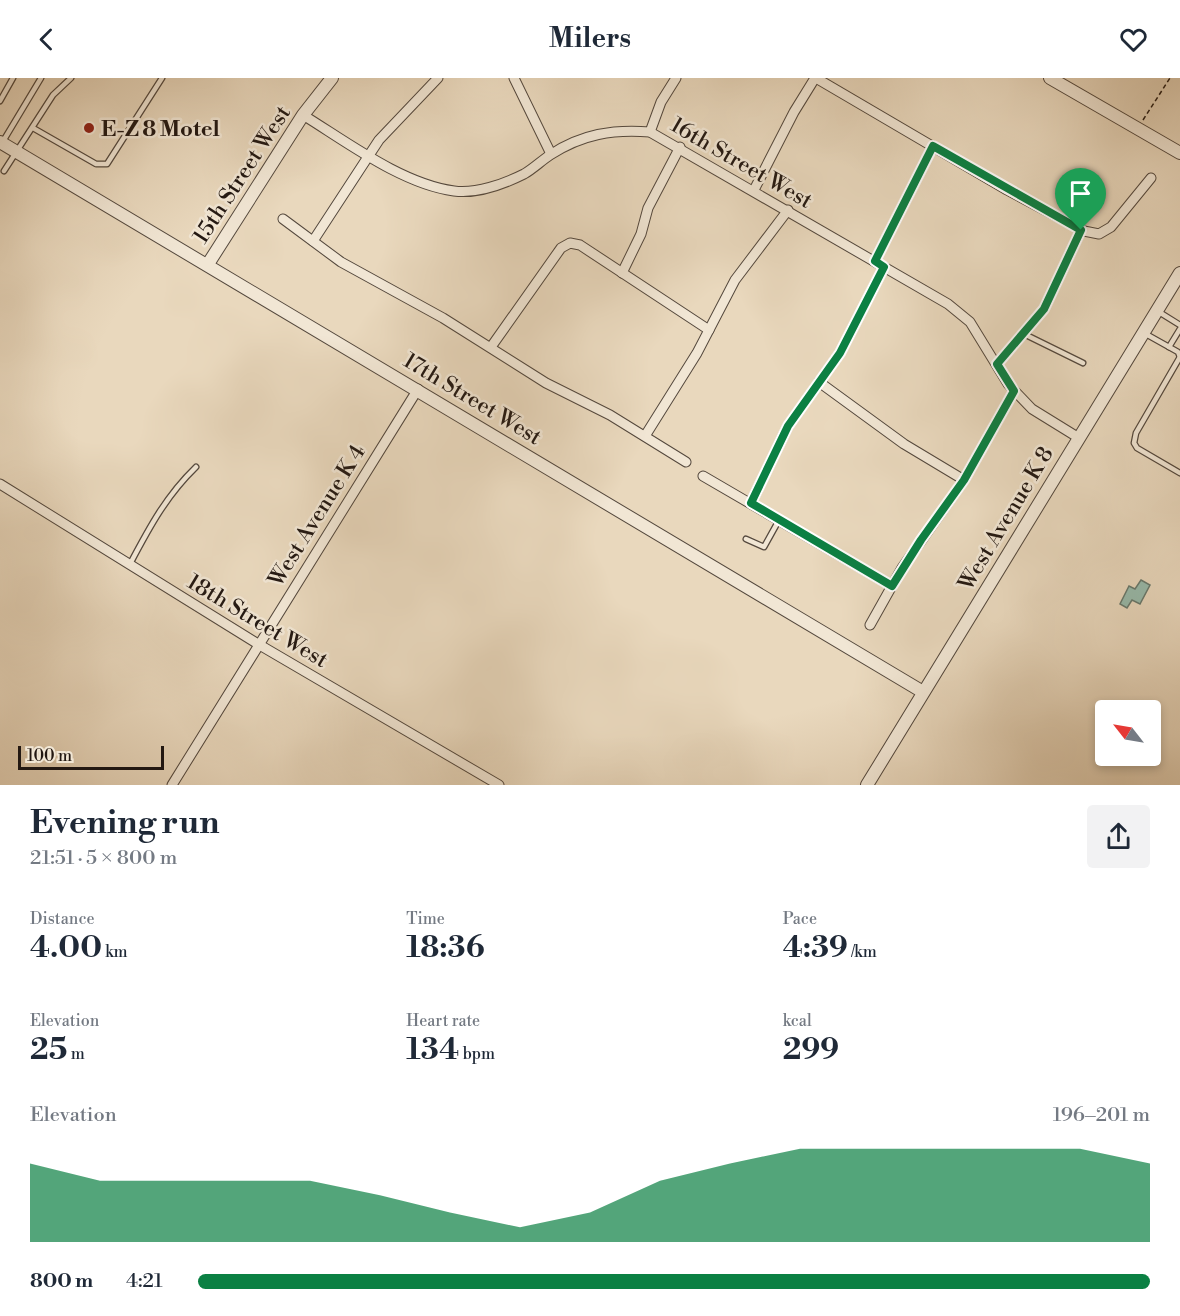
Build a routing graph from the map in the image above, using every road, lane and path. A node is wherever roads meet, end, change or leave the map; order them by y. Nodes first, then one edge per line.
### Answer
1 (13, 78) edge
2 (41, 78) edge
3 (71, 78) edge
4 (162, 78) edge
5 (332, 78) edge
6 (438, 78) edge
7 (514, 78) edge
8 (676, 78) edge
9 (815, 78) edge
10 (1050, 78) edge
11 (1170, 78) edge
12 (0, 101) edge
13 (303, 115) junction
14 (33, 128) junction
15 (1136, 128) junction
16 (650, 132) junction
17 (1, 142) edge
18 (933, 146) junction
19 (680, 147) junction
20 (16, 152) junction
21 (1180, 153) edge
22 (369, 154) junction
23 (551, 154) junction
24 (4, 171) dead end
25 (1151, 178) dead end
26 (754, 190) junction
27 (788, 210) junction
28 (283, 219) dead end
29 (1081, 230) junction
30 (313, 241) junction
31 (875, 261) junction
32 (208, 264) junction
33 (884, 267) junction
34 (622, 273) junction
35 (1180, 273) edge
36 (1158, 311) junction
37 (1180, 327) edge
38 (709, 330) junction
39 (1144, 333) junction
40 (1024, 334) junction
41 (1169, 347) junction
42 (491, 348) junction
43 (1180, 357) edge
44 (1083, 363) dead end
45 (997, 364) junction
46 (819, 382) junction
47 (418, 389) junction
48 (1014, 391) junction
49 (645, 436) junction
50 (1079, 438) junction
51 (686, 462) dead end
52 (196, 467) dead end
53 (1180, 473) edge
54 (703, 476) dead end
55 (964, 480) junction
56 (0, 484) edge
57 (751, 503) junction
58 (779, 520) junction
59 (746, 539) dead end
60 (130, 564) junction
61 (892, 586) junction
62 (870, 625) dead end
63 (258, 644) junction
64 (923, 692) junction
65 (172, 785) edge
66 (499, 785) edge
67 (867, 785) edge

1 - 12 lane
2 - 17 lane
3 - 14 lane
4 - 14 lane
5 - 13 street, 15th Street West
6 - 22 street
7 - 23 street
8 - 16 street
9 - 18 street
9 - 26 street
10 - 15 street
11 - 15 path
13 - 22 street, 16th Street West
13 - 32 street, 15th Street West
14 - 20 lane
15 - 21 street
16 - 19 street, 16th Street West
16 - 23 street, 16th Street West
17 - 20 street, 17th Street West
18 - 29 street
18 - 31 street
19 - 26 street, 16th Street West
19 - 34 street
20 - 24 lane
20 - 32 street, 17th Street West
22 - 23 street, 16th Street West
22 - 30 street
25 - 29 street
26 - 27 street, 16th Street West
27 - 31 street, 16th Street West
27 - 38 street
28 - 30 street
29 - 40 street
30 - 42 street
31 - 33 street, 16th Street West
32 - 47 street, 17th Street West
33 - 45 street, 16th Street West
33 - 46 street
34 - 38 street
34 - 42 street
35 - 36 street, West Avenue K 8
36 - 37 lane
36 - 39 street, West Avenue K 8
37 - 41 lane
38 - 49 street
39 - 41 lane
39 - 50 street, West Avenue K 8
40 - 44 lane
40 - 45 street
41 - 43 lane
42 - 49 street
43 - 53 lane
45 - 48 street, 16th Street West
46 - 55 street
46 - 57 street
47 - 63 street, West Avenue K 4
47 - 64 street, 17th Street West
48 - 50 street, 16th Street West
48 - 55 street
49 - 51 street
50 - 64 street, West Avenue K 8
52 - 60 lane
54 - 57 street
55 - 61 street
56 - 60 street, 18th Street West
57 - 58 street
58 - 59 lane
58 - 61 street
60 - 63 street, 18th Street West
61 - 62 street
63 - 65 street, West Avenue K 4
63 - 66 street, 18th Street West
64 - 67 street, West Avenue K 8

